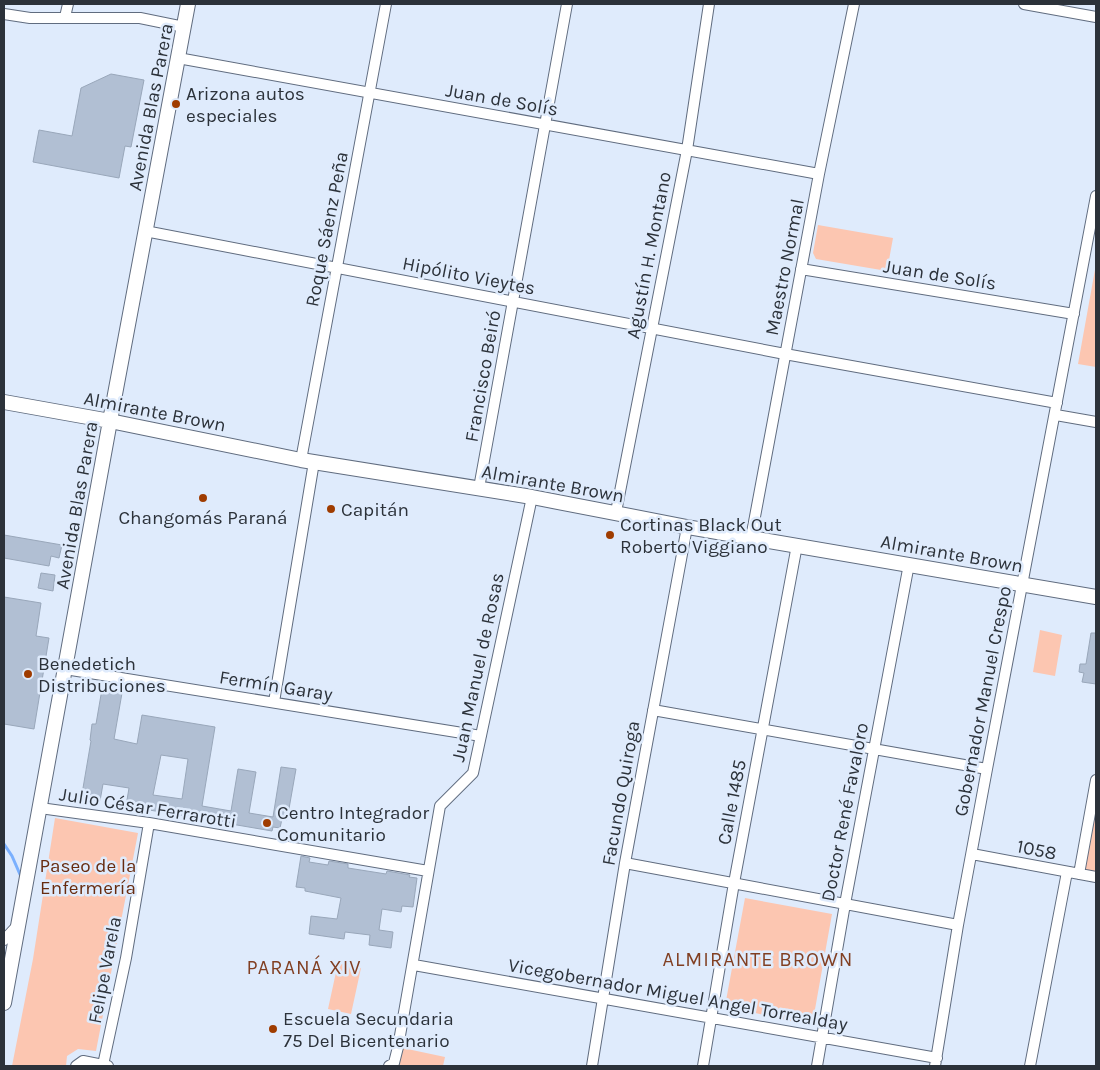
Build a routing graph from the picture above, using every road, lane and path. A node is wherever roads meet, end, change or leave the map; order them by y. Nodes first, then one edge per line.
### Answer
1 (68, 4) edge
2 (188, 4) edge
3 (386, 4) edge
4 (567, 4) edge
5 (708, 4) edge
6 (854, 4) edge
7 (1024, 4) edge
8 (4, 14) edge
9 (65, 17) junction
10 (1096, 17) edge
11 (184, 26) junction
12 (178, 58) junction
13 (369, 93) junction
14 (546, 125) junction
15 (687, 150) junction
16 (819, 174) junction
17 (1096, 196) edge
18 (145, 231) junction
19 (336, 268) junction
20 (801, 269) junction
21 (514, 302) junction
22 (1074, 314) junction
23 (652, 329) junction
24 (785, 354) junction
25 (4, 402) edge
26 (1057, 403) junction
27 (1056, 415) junction
28 (110, 421) junction
29 (1096, 422) edge
30 (307, 461) junction
31 (479, 488) junction
32 (532, 497) junction
33 (616, 512) junction
34 (687, 527) junction
35 (751, 538) junction
36 (797, 546) junction
37 (909, 564) junction
38 (1022, 584) junction
39 (1096, 597) edge
40 (65, 669) junction
41 (274, 702) junction
42 (653, 710) junction
43 (762, 729) junction
44 (481, 736) junction
45 (874, 749) junction
46 (987, 769) junction
47 (1096, 780) edge
48 (1095, 793) edge
49 (40, 808) junction
50 (149, 823) junction
51 (972, 854) junction
52 (625, 863) junction
53 (428, 871) junction
54 (1067, 872) junction
55 (1079, 874) junction
56 (1096, 877) edge
57 (734, 883) junction
58 (845, 904) junction
59 (18, 924) junction
60 (958, 924) junction
61 (4, 940) edge
62 (414, 965) junction
63 (604, 999) junction
64 (4, 1003) edge
65 (712, 1018) junction
66 (822, 1038) junction
67 (936, 1062) edge
68 (76, 1066) edge
69 (106, 1066) edge
70 (389, 1066) edge
71 (592, 1066) edge
72 (703, 1066) edge
73 (817, 1066) edge
74 (1030, 1066) edge

1 - 9 street
2 - 11 main road, Avenida Blas Parera
3 - 13 street, Roque Sáenz Peña
4 - 14 street, Francisco Beiró
5 - 15 street, Agustín H. Montano
6 - 16 street, Maestro Normal
7 - 10 street
8 - 9 street
9 - 11 street
11 - 12 main road, Avenida Blas Parera
12 - 13 street, Juan de Solís
12 - 18 main road, Avenida Blas Parera
13 - 14 street, Juan de Solís
13 - 19 street, Roque Sáenz Peña
14 - 15 street, Juan de Solís
14 - 21 street, Francisco Beiró
15 - 16 street, Juan de Solís
15 - 23 street, Agustín H. Montano
16 - 20 street, Maestro Normal
17 - 22 street, Gobernador Manuel Crespo
18 - 19 street, Hipólito Vieytes
18 - 28 main road, Avenida Blas Parera
19 - 21 street, Hipólito Vieytes
19 - 30 street, Roque Sáenz Peña
20 - 22 street, Juan de Solís
20 - 24 street, Maestro Normal
21 - 23 street, Hipólito Vieytes
21 - 31 street, Francisco Beiró
22 - 26 street, Gobernador Manuel Crespo
23 - 24 street, Hipólito Vieytes
23 - 33 street, Agustín H. Montano
24 - 26 street, Hipólito Vieytes
24 - 35 street, Maestro Normal
25 - 28 main road, Almirante Brown
26 - 27 street, Gobernador Manuel Crespo
27 - 29 street
27 - 38 street, Gobernador Manuel Crespo
28 - 30 main road, Almirante Brown
28 - 40 main road, Avenida Blas Parera
30 - 31 main road, Almirante Brown
30 - 41 street, Roque Sáenz Peña
31 - 32 main road, Almirante Brown
32 - 33 main road, Almirante Brown
32 - 44 street, Juan Manuel de Rosas
33 - 34 main road, Almirante Brown
34 - 35 main road, Almirante Brown
34 - 42 street, Facundo Quiroga
35 - 36 main road, Almirante Brown
36 - 37 main road, Almirante Brown
36 - 43 street, Calle 1485
37 - 38 main road, Almirante Brown
37 - 45 street, Doctor René Favaloro
38 - 39 main road, Almirante Brown
38 - 46 street, Gobernador Manuel Crespo
40 - 41 street, Fermín Garay
40 - 49 main road, Avenida Blas Parera
41 - 44 street, Fermín Garay
42 - 43 street
42 - 52 street, Facundo Quiroga
43 - 45 street
43 - 57 street, Calle 1485
44 - 53 street, Juan Manuel de Rosas
45 - 46 street
45 - 58 street, Doctor René Favaloro
46 - 51 street, Gobernador Manuel Crespo
47 - 48 street
48 - 55 street
49 - 50 street, Julio César Ferrarotti
49 - 59 main road, Avenida Blas Parera
50 - 53 street, Julio César Ferrarotti
50 - 69 street, Felipe Varela
51 - 54 street, 1058
51 - 60 street, Gobernador Manuel Crespo
52 - 57 street
52 - 63 street, Facundo Quiroga
53 - 62 street, Juan Manuel de Rosas
54 - 55 street, 1058
54 - 74 street
55 - 56 street, 1058
57 - 58 street
57 - 65 street, Calle 1485
58 - 60 street
58 - 66 street, Doctor René Favaloro
59 - 61 street
59 - 64 main road, Avenida Blas Parera
60 - 67 street, Gobernador Manuel Crespo
62 - 63 street, Vicegobernador Miguel Angel Torrealday
62 - 70 street, Juan Manuel de Rosas
63 - 65 street, Vicegobernador Miguel Angel Torrealday
63 - 71 street, Facundo Quiroga
65 - 66 street, Vicegobernador Miguel Angel Torrealday
65 - 72 street, Calle 1485
66 - 67 street, Vicegobernador Miguel Angel Torrealday
66 - 73 street, Doctor René Favaloro
68 - 69 street, Felipe Varela

